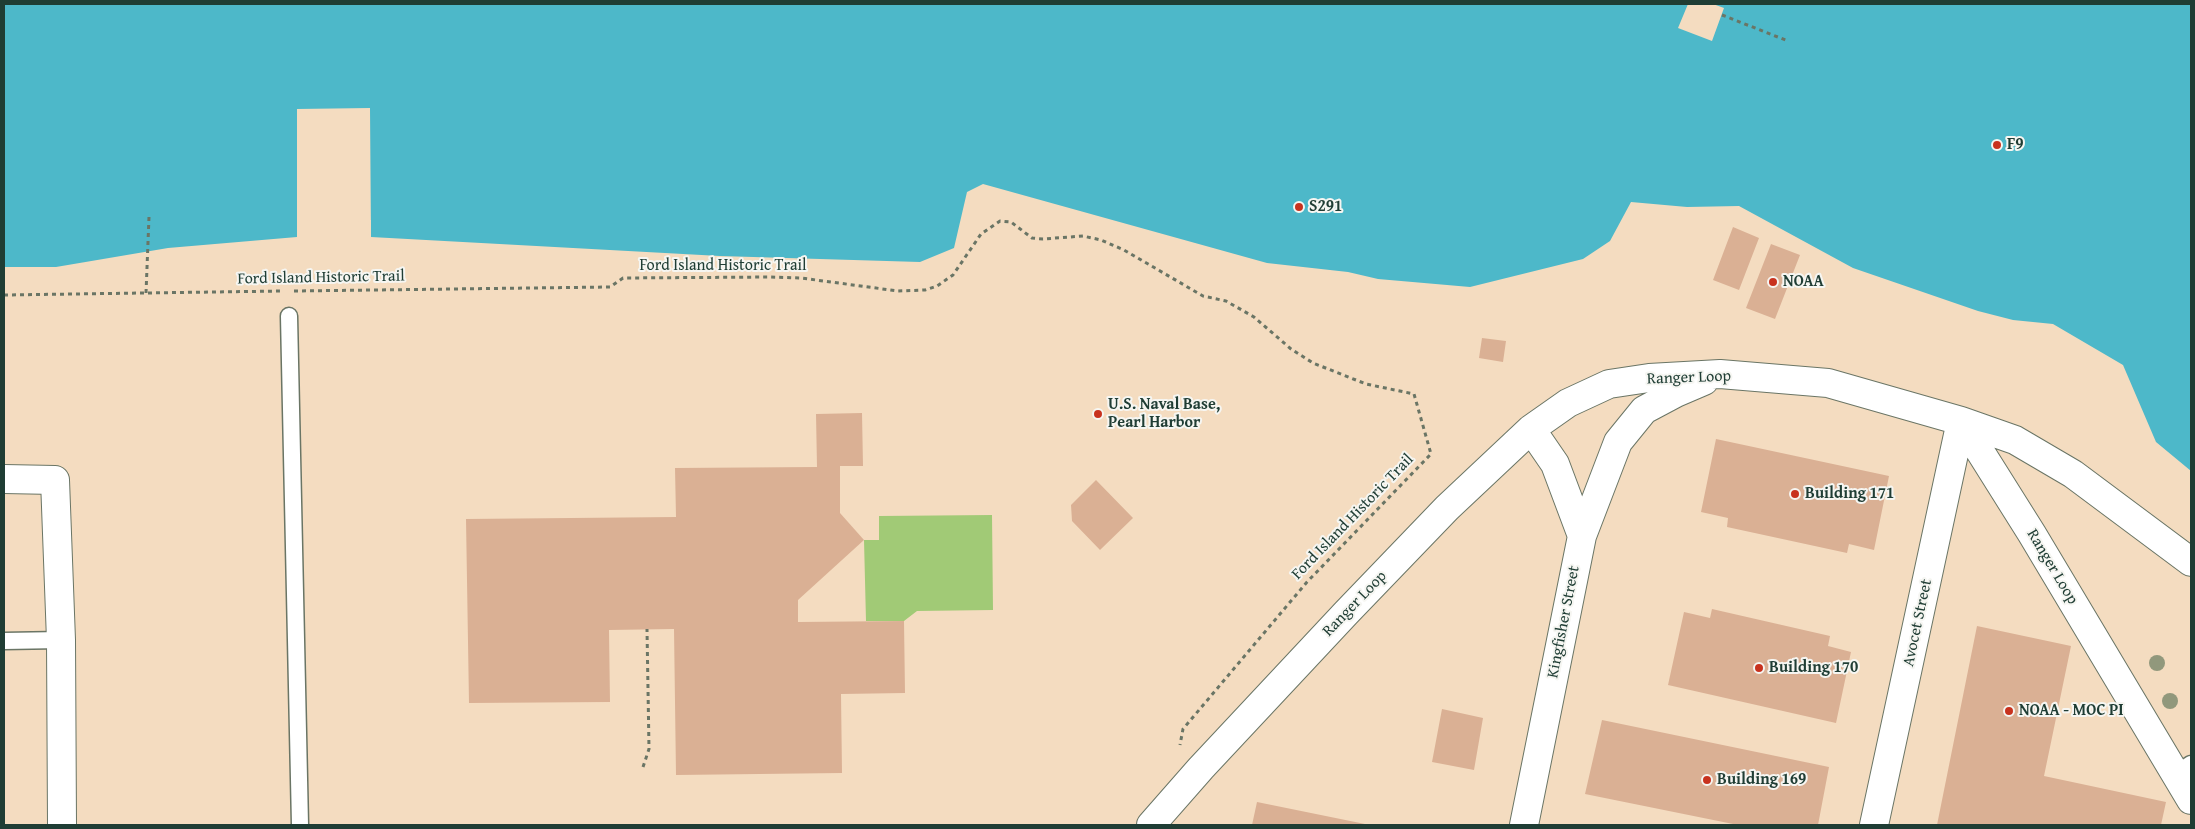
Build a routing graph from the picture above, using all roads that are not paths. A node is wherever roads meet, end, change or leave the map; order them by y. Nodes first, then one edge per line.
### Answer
1 (289, 316) dead end
2 (1720, 374) junction
3 (1961, 421) junction
4 (1530, 429) junction
5 (4, 479) edge
6 (1582, 536) junction
7 (2191, 562) edge
8 (61, 640) junction
9 (4, 641) edge
10 (2183, 769) edge
11 (2191, 800) edge
12 (62, 825) edge
13 (300, 825) edge
14 (1151, 825) edge
15 (1524, 825) edge
16 (1874, 825) edge

1 - 13 lane
2 - 3 street, Ranger Loop
2 - 4 street, Ranger Loop
2 - 6 street, Kingfisher Street
3 - 7 street
3 - 10 street, Ranger Loop
3 - 16 street, Avocet Street
4 - 6 street
4 - 14 street, Ranger Loop
5 - 8 street
6 - 15 street, Kingfisher Street
8 - 9 lane
8 - 12 street
10 - 11 street, Ranger Loop

